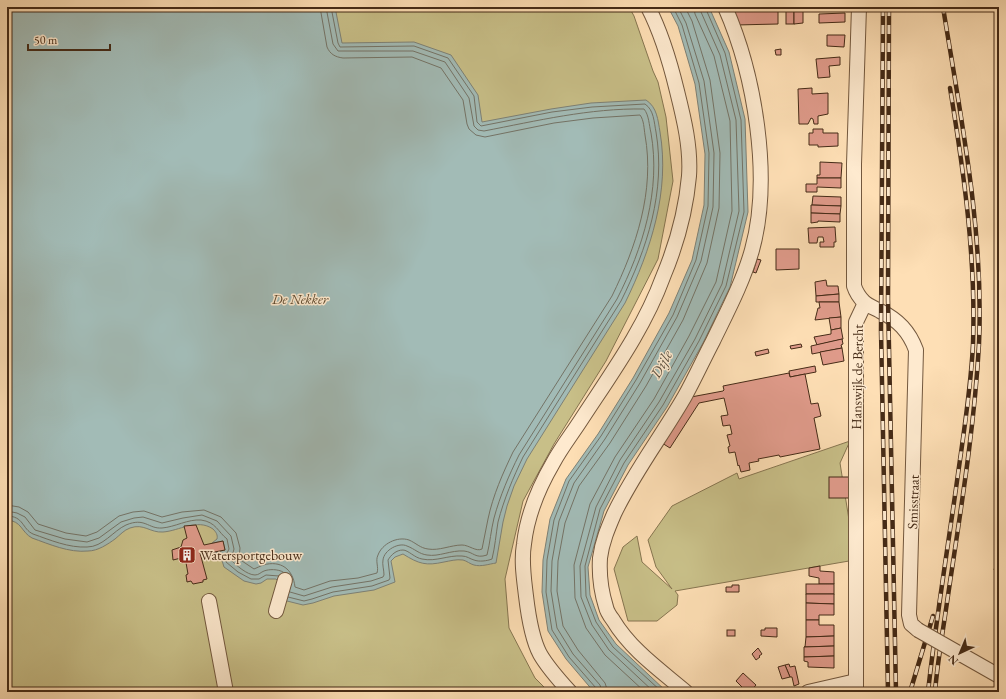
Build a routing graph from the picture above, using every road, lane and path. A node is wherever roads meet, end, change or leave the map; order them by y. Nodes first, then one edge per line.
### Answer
1 (648, 7) edge
2 (725, 7) edge
3 (859, 7) edge
4 (865, 303) junction
5 (285, 580) dead end
6 (209, 601) dead end
7 (276, 611) dead end
8 (999, 676) edge
9 (856, 686) edge
10 (226, 692) edge
11 (570, 692) edge
12 (686, 692) edge
13 (808, 692) edge

1 - 11 street
2 - 12 street
3 - 4 street
4 - 8 street, Smisstraat, bridge
4 - 9 street, Hanswijk de Bercht
5 - 7 street
6 - 10 street
9 - 13 street, Hanswijk de Bercht

